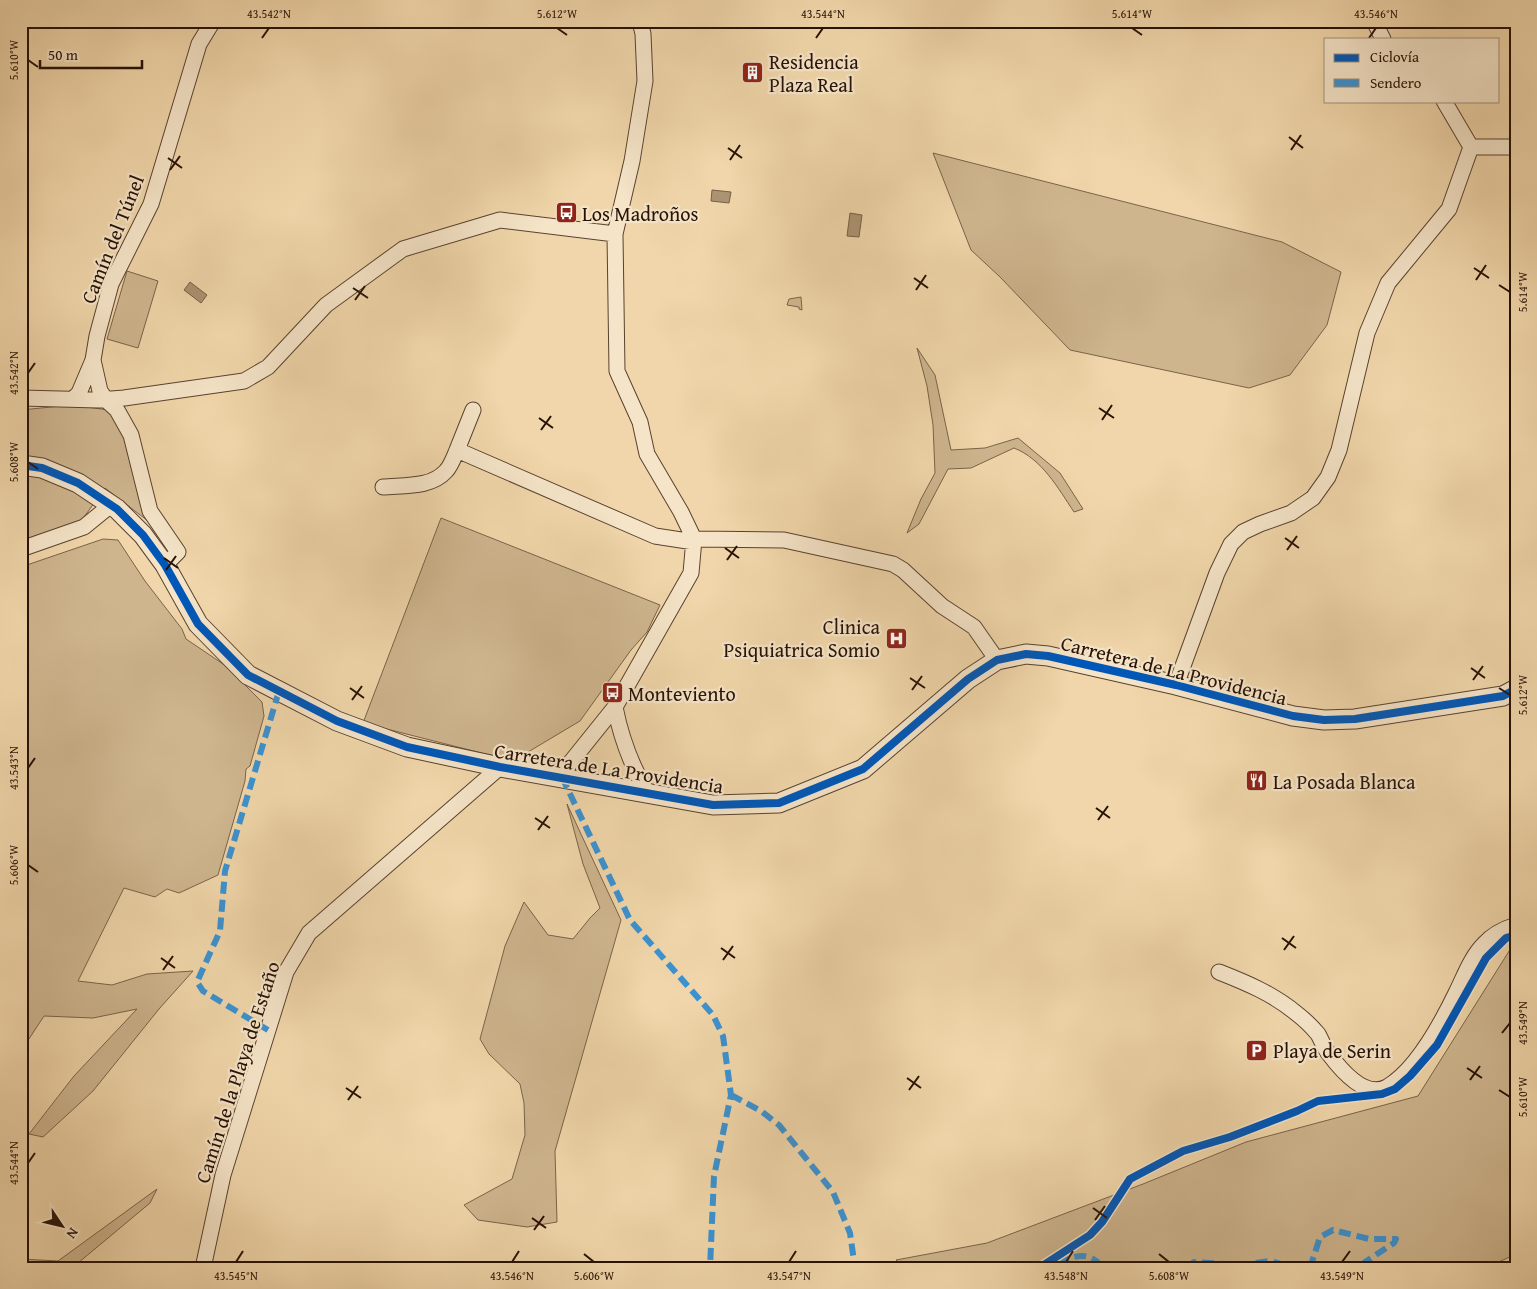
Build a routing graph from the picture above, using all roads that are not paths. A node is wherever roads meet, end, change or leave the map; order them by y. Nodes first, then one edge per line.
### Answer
1 (213, 21) edge
2 (640, 21) edge
3 (1374, 21) edge
4 (1382, 38) edge
5 (1445, 102) edge
6 (1471, 146) junction
7 (1516, 147) edge
8 (615, 234) junction
9 (94, 360) junction
10 (21, 398) edge
11 (73, 399) junction
12 (106, 400) junction
13 (473, 410) dead end
14 (458, 450) junction
15 (21, 465) edge
16 (383, 487) dead end
17 (111, 505) junction
18 (694, 540) junction
19 (21, 549) edge
20 (165, 565) junction
21 (997, 660) junction
22 (1176, 685) junction
23 (1516, 689) edge
24 (615, 707) junction
25 (500, 767) junction
26 (562, 777) junction
27 (648, 794) junction
28 (1516, 925) edge
29 (1220, 972) dead end
30 (203, 1268) edge

1 - 9 street, Camín del Túnel
2 - 8 street
3 - 4 street
5 - 6 street
6 - 7 street
6 - 22 street
8 - 12 street
8 - 18 street
9 - 11 street
9 - 12 street
10 - 11 street
11 - 12 street
12 - 20 street
13 - 14 street
14 - 16 street
14 - 18 street
15 - 17 street, Carretera de La Providencia
17 - 19 street
17 - 20 street, Carretera de La Providencia
18 - 21 street
18 - 24 street
20 - 25 street, Carretera de La Providencia
21 - 22 street, Carretera de La Providencia
21 - 27 street, Carretera de La Providencia
22 - 23 street, Carretera de La Providencia
24 - 26 street
24 - 27 street
25 - 26 street, Carretera de La Providencia
25 - 30 street, Camín de la Playa de Estaño
26 - 27 street, Carretera de La Providencia
28 - 29 street

